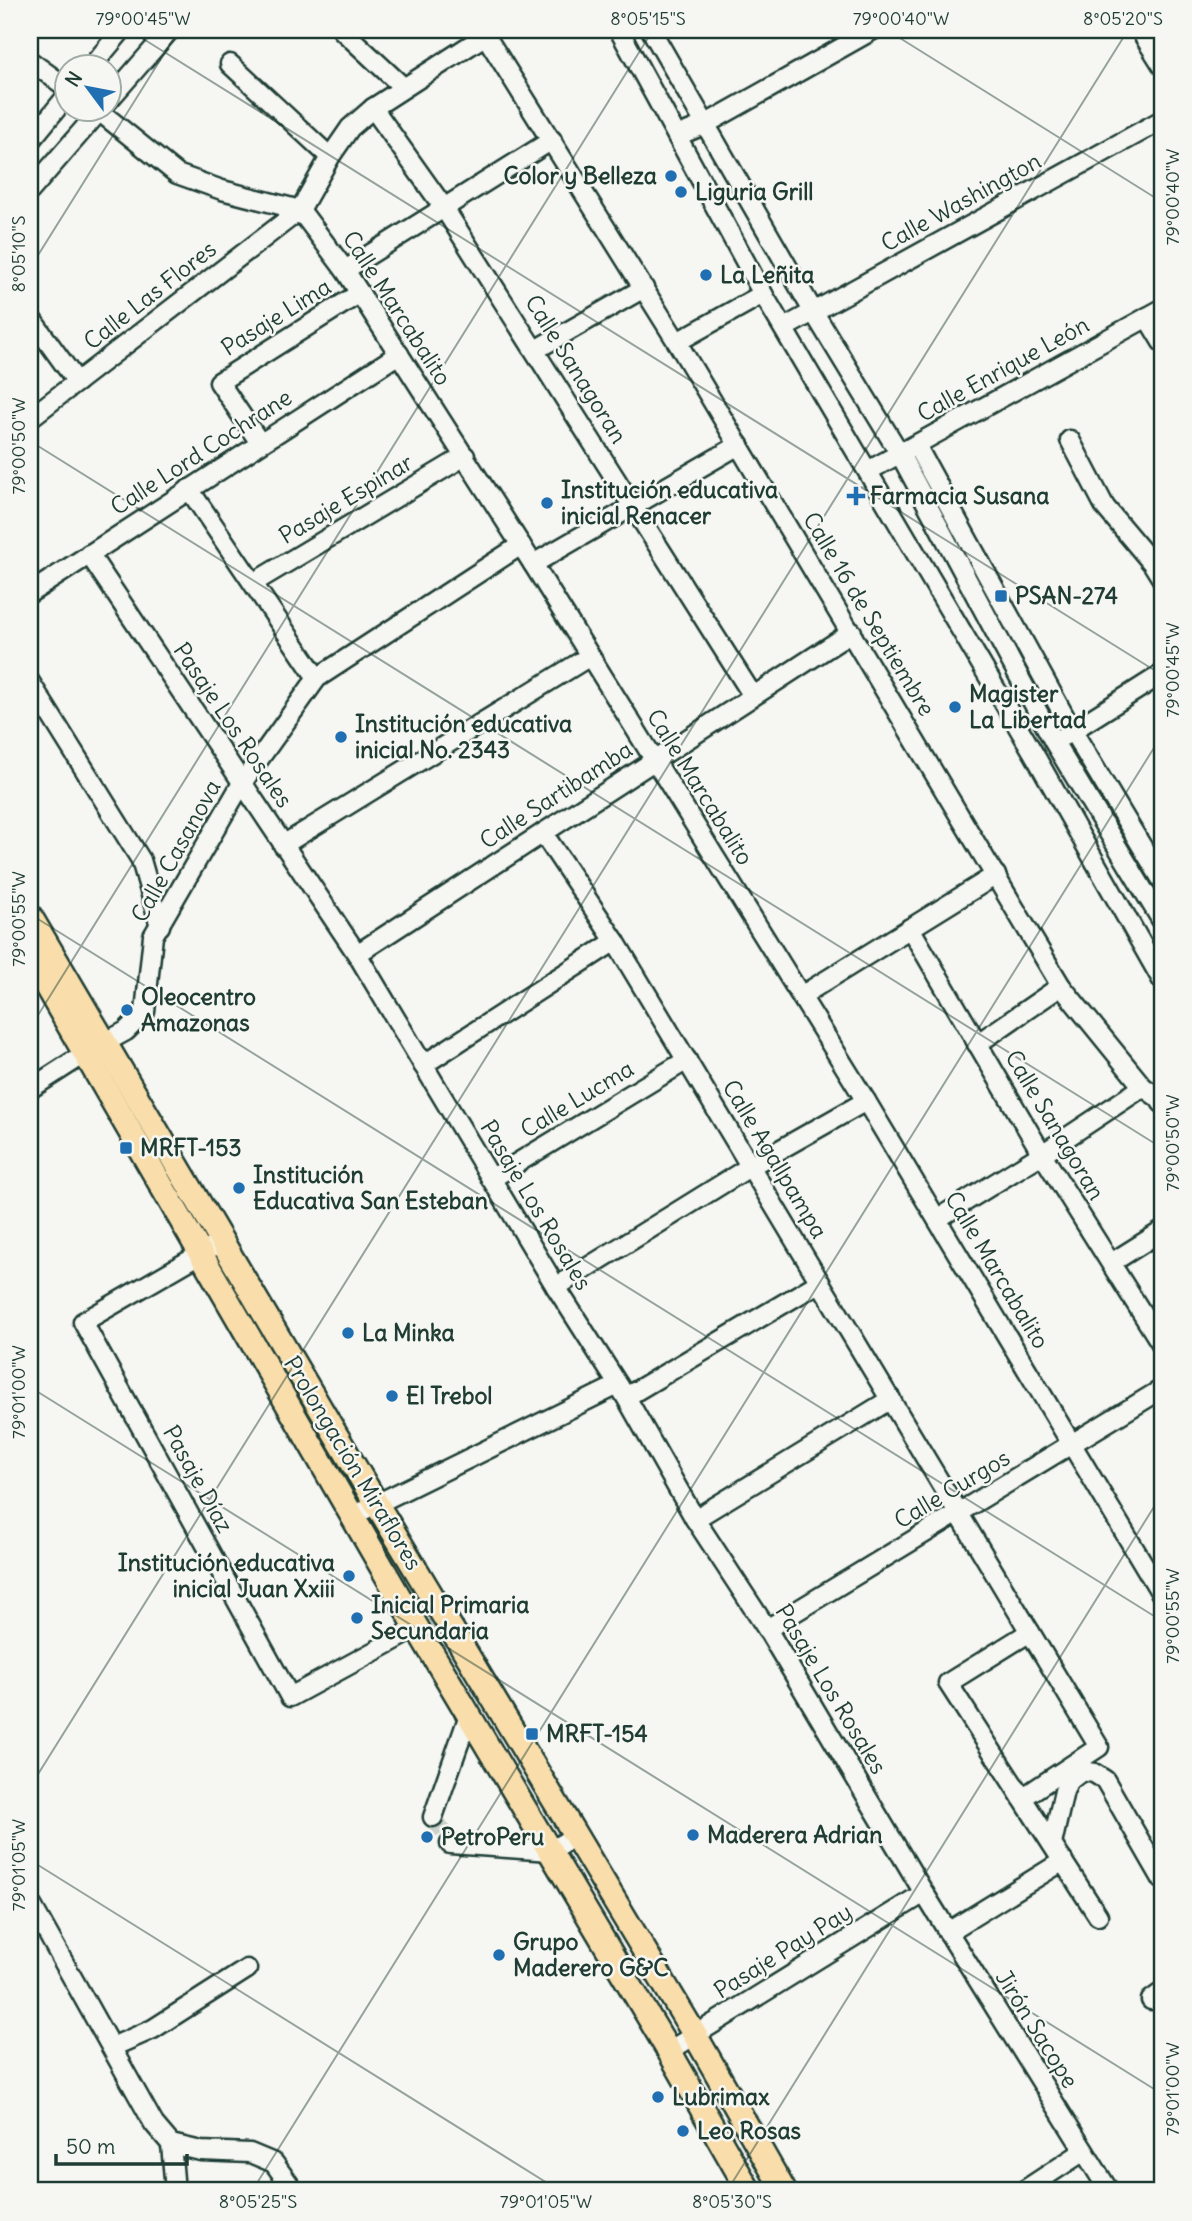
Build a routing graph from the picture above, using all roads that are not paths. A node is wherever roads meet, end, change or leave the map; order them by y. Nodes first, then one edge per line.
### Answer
1 (122, 30) edge
2 (170, 30) edge
3 (342, 30) edge
4 (619, 30) edge
5 (652, 30) edge
6 (873, 30) edge
7 (1140, 30) edge
8 (484, 32) edge
9 (104, 52) edge
10 (30, 61) edge
11 (230, 64) dead end
12 (1162, 65) edge
13 (52, 77) edge
14 (122, 85) edge
15 (403, 88) junction
16 (373, 108) junction
17 (52, 114) edge
18 (1162, 120) edge
19 (90, 122) edge
20 (120, 122) edge
21 (706, 124) junction
22 (677, 136) junction
23 (552, 140) junction
24 (30, 141) edge
25 (330, 157) junction
26 (30, 191) edge
27 (444, 208) junction
28 (300, 210) junction
29 (345, 270) junction
30 (644, 288) junction
31 (360, 293) junction
32 (763, 294) junction
33 (813, 311) junction
34 (1154, 313) edge
35 (30, 317) edge
36 (784, 328) junction
37 (677, 342) junction
38 (1162, 342) edge
39 (535, 350) junction
40 (399, 354) junction
41 (77, 382) junction
42 (30, 418) edge
43 (1070, 440) dead end
44 (260, 443) junction
45 (739, 445) junction
46 (916, 445) junction
47 (900, 454) junction
48 (465, 457) junction
49 (869, 471) junction
50 (189, 489) junction
51 (633, 506) junction
52 (521, 545) junction
53 (89, 554) junction
54 (533, 564) junction
55 (1162, 579) edge
56 (253, 583) junction
57 (30, 593) edge
58 (852, 632) junction
59 (590, 656) junction
60 (1162, 674) edge
61 (317, 678) junction
62 (30, 682) edge
63 (753, 696) junction
64 (1072, 730) junction
65 (1054, 742) junction
66 (1034, 754) junction
67 (654, 760) junction
68 (242, 783) junction
69 (543, 832) junction
70 (284, 845) junction
71 (996, 875) junction
72 (1162, 880) edge
73 (30, 916) edge
74 (1162, 922) edge
75 (160, 926) junction
76 (910, 928) junction
77 (615, 941) junction
78 (357, 954) junction
79 (30, 958) edge
80 (1162, 980) edge
81 (1061, 986) junction
82 (801, 996) junction
83 (978, 1044) junction
84 (95, 1048) junction
85 (687, 1060) junction
86 (424, 1065) junction
87 (1143, 1087) junction
88 (30, 1089) edge
89 (866, 1101) junction
90 (1162, 1103) edge
91 (1042, 1154) junction
92 (751, 1166) junction
93 (491, 1179) junction
94 (937, 1219) junction
95 (1162, 1231) edge
96 (221, 1242) junction
97 (200, 1254) junction
98 (1111, 1263) junction
99 (820, 1282) junction
100 (556, 1287) junction
101 (1162, 1345) edge
102 (1162, 1389) edge
103 (622, 1391) junction
104 (891, 1399) junction
105 (1073, 1444) junction
106 (376, 1503) junction
107 (959, 1514) junction
108 (352, 1516) junction
109 (695, 1519) junction
110 (1162, 1595) edge
111 (417, 1628) junction
112 (767, 1629) junction
113 (1030, 1632) junction
114 (469, 1715) junction
115 (1022, 1798) junction
116 (433, 1818) dead end
117 (575, 1836) junction
118 (1052, 1843) junction
119 (450, 1844) dead end
120 (550, 1851) junction
121 (1063, 1861) junction
122 (1162, 1879) edge
123 (924, 1893) junction
124 (30, 1902) edge
125 (1098, 1916) dead end
126 (948, 1932) junction
127 (247, 1969) dead end
128 (695, 2035) junction
129 (111, 2047) junction
130 (668, 2051) junction
131 (171, 2144) junction
132 (1084, 2151) junction
133 (175, 2191) edge
134 (293, 2191) edge
135 (748, 2191) edge
136 (784, 2191) edge
137 (1023, 2191) edge
138 (1109, 2191) edge

1 - 9 street
2 - 14 street
3 - 15 street
4 - 22 street
5 - 21 street
6 - 21 street
7 - 12 street
8 - 15 street
8 - 23 street, Calle 16 de Septiembre
10 - 13 street
11 - 25 street
15 - 16 street
16 - 25 street
16 - 27 street, Calle Sanagoran
17 - 24 street
18 - 33 street, Calle Washington
19 - 26 street
20 - 28 street
21 - 22 street
21 - 33 street
22 - 32 street
23 - 27 street
23 - 30 street, Calle 16 de Septiembre
25 - 28 street
27 - 29 street
27 - 39 street, Calle Sanagoran
28 - 29 street, Calle Marcabalito
28 - 41 street, Calle Las Flores
29 - 31 street, Calle Marcabalito
30 - 37 street, Calle 16 de Septiembre
30 - 39 street
31 - 40 street, Calle Marcabalito
31 - 44 street, Pasaje Lima
32 - 36 street
32 - 37 street
33 - 36 street, Calle Washington
33 - 47 street
34 - 38 street
34 - 46 street, Calle Enrique León
35 - 41 street
36 - 49 street
37 - 45 street, Calle 16 de Septiembre
39 - 51 street, Calle Sanagoran
40 - 44 street, Calle Lord Cochrane
40 - 48 street, Calle Marcabalito
41 - 42 street, Calle Las Flores
43 - 55 street
44 - 50 street, Calle Lord Cochrane
45 - 51 street
45 - 58 street, Calle 16 de Septiembre
46 - 47 street, Calle Enrique León
46 - 64 street
47 - 49 street, Calle Enrique León
47 - 65 street
48 - 52 street, Calle Marcabalito
48 - 56 street, Pasaje Espinar
49 - 66 street
50 - 53 street, Calle Lord Cochrane
50 - 56 street
51 - 54 street
51 - 63 street, Calle Sanagoran
52 - 54 street, Calle Marcabalito
52 - 61 street, Calle Casanova
53 - 57 street, Calle Lord Cochrane
53 - 68 street, Pasaje Los Rosales
54 - 59 street, Calle Marcabalito
56 - 61 street
58 - 63 street, Calle Sartibamba
58 - 71 street, Calle 16 de Septiembre
59 - 67 street, Calle Marcabalito
59 - 70 street
60 - 64 street
61 - 68 street, Calle Casanova
62 - 75 street
63 - 67 street, Calle Sartibamba
64 - 65 street
64 - 72 street
65 - 66 street
65 - 74 street
66 - 80 street
67 - 69 street, Calle Sartibamba
67 - 82 street, Calle Marcabalito
68 - 70 street, Pasaje Los Rosales
68 - 75 street, Calle Casanova
69 - 77 street, Calle Agallpampa
69 - 78 street, Calle Sartibamba
70 - 78 street, Pasaje Los Rosales
71 - 76 street
71 - 81 street, Calle 16 de Septiembre
73 - 84 main road, Prolongación Miraflores
75 - 84 street, Calle Casanova
76 - 82 street
76 - 83 street, Calle Sanagoran
77 - 85 street, Calle Agallpampa
77 - 86 street
78 - 86 street, Pasaje Los Rosales
79 - 84 main road, Prolongación Miraflores
81 - 83 street
81 - 87 street, Calle 16 de Septiembre
82 - 89 street, Calle Marcabalito
83 - 91 street, Calle Sanagoran
84 - 88 street, Calle Casanova
84 - 96 main road, Prolongación Miraflores
84 - 97 main road, Prolongación Miraflores
85 - 92 street, Calle Agallpampa
85 - 93 street, Calle Lucma
86 - 93 street, Pasaje Los Rosales
87 - 90 street, Calle 16 de Septiembre
87 - 91 street
89 - 92 street
89 - 94 street, Calle Marcabalito
91 - 94 street
91 - 98 street, Calle Sanagoran
92 - 99 street, Calle Agallpampa
92 - 100 street
93 - 100 street, Pasaje Los Rosales
94 - 105 street, Calle Marcabalito
95 - 98 street
96 - 97 street
96 - 106 main road, Prolongación Miraflores
97 - 108 main road, Prolongación Miraflores
97 - 111 street, Pasaje Díaz
98 - 101 street, Calle Sanagoran
99 - 103 street
99 - 104 street, Calle Agallpampa
100 - 103 street, Pasaje Los Rosales
102 - 105 street, Calle Curgos
103 - 106 street
103 - 109 street, Pasaje Los Rosales
104 - 107 street, Calle Agallpampa
104 - 109 street
105 - 107 street, Calle Curgos
105 - 110 street, Calle Marcabalito
106 - 108 street
106 - 117 main road, Prolongación Miraflores
107 - 112 street, Calle Curgos
107 - 113 street, Calle Agallpampa
108 - 111 main road, Prolongación Miraflores
109 - 112 street, Pasaje Los Rosales
111 - 114 main road, Prolongación Miraflores
112 - 123 street, Pasaje Los Rosales
113 - 115 street, Calle Agallpampa
113 - 115 street
114 - 116 street
114 - 120 main road, Prolongación Miraflores
115 - 118 street
117 - 120 street
117 - 128 main road, Prolongación Miraflores
118 - 121 street
118 - 122 street
119 - 120 street
120 - 130 main road, Prolongación Miraflores
121 - 125 street
121 - 126 street
123 - 126 street, Jirón Sacope
123 - 128 street, Pasaje Pay Pay
124 - 129 street
126 - 132 street, Jirón Sacope
127 - 129 street
128 - 130 street, Pasaje Pay Pay
128 - 136 main road, Prolongación Miraflores
129 - 131 street
130 - 135 main road, Prolongación Miraflores
131 - 133 street
131 - 134 street
132 - 137 street
132 - 138 street, Jirón Sacope

